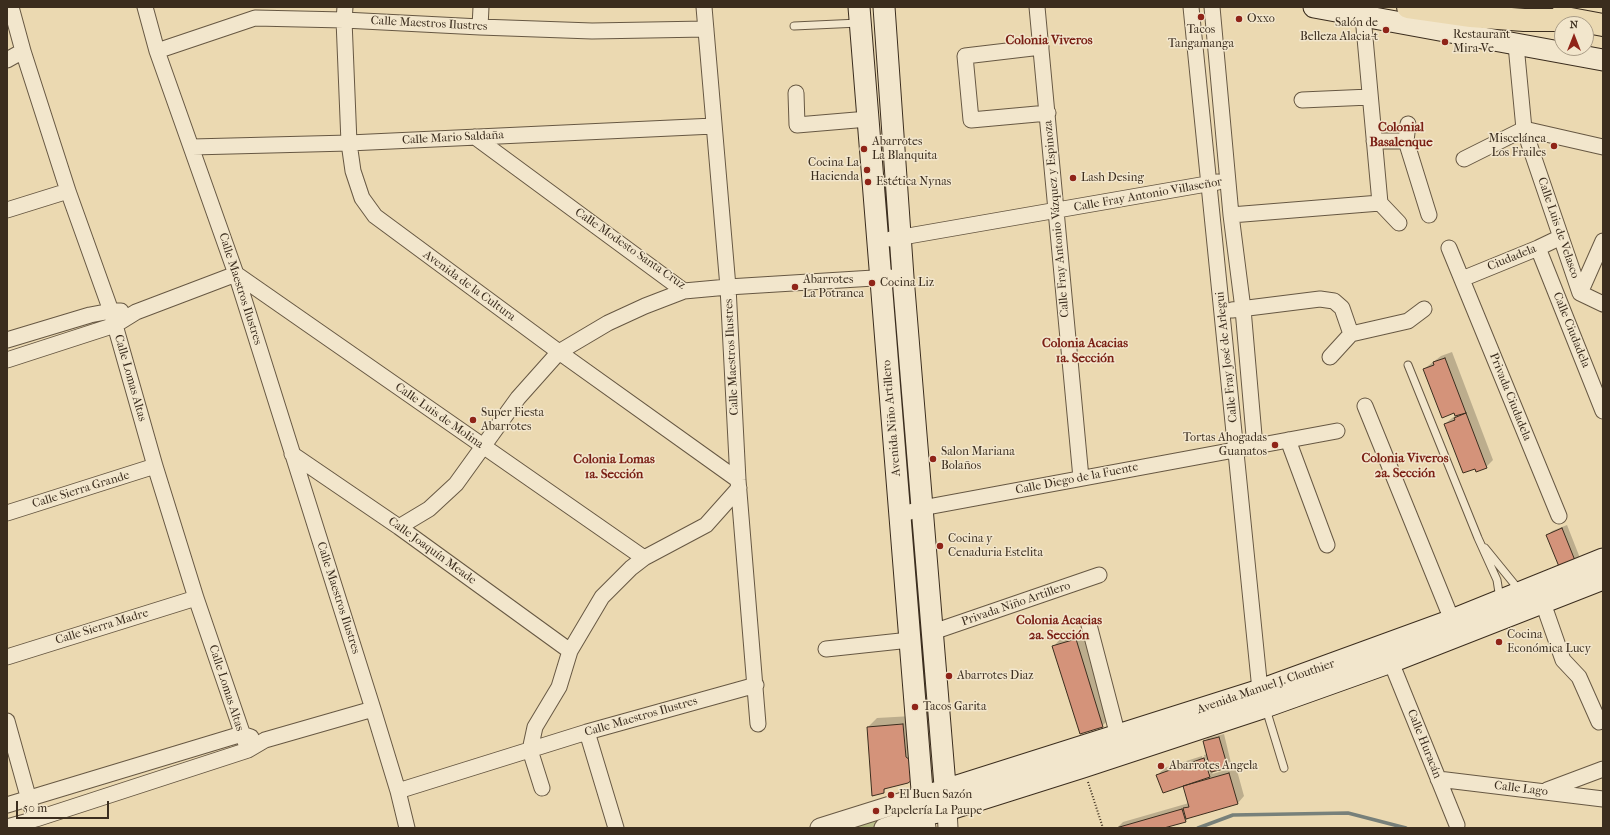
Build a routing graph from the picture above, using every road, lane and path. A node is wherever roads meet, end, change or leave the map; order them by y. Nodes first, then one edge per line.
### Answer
1 (11, 7) edge
2 (145, 7) edge
3 (481, 7) edge
4 (704, 7) edge
5 (884, 7) edge
6 (1037, 7) edge
7 (1191, 7) edge
8 (1212, 7) edge
9 (1314, 7) edge
10 (1408, 7) edge
11 (1498, 7) edge
12 (253, 13) edge
13 (345, 13) edge
14 (859, 15) edge
15 (1363, 16) junction
16 (1554, 17) edge
17 (1554, 20) edge
18 (794, 26) dead end
19 (11, 27) edge
20 (480, 27) junction
21 (706, 29) junction
22 (1516, 45) junction
23 (1041, 47) junction
24 (23, 51) junction
25 (157, 51) junction
26 (7, 60) edge
27 (1603, 60) edge
28 (796, 93) dead end
29 (1370, 97) junction
30 (1302, 100) dead end
31 (1048, 113) junction
32 (868, 119) junction
33 (1408, 124) dead end
34 (714, 126) junction
35 (1524, 129) junction
36 (475, 137) junction
37 (1374, 141) junction
38 (1406, 141) junction
39 (349, 143) junction
40 (192, 147) junction
41 (1603, 147) edge
42 (1464, 159) dead end
43 (1228, 181) junction
44 (1209, 184) junction
45 (68, 191) junction
46 (1380, 203) junction
47 (7, 210) edge
48 (1055, 211) junction
49 (1231, 215) junction
50 (1429, 215) dead end
51 (1399, 223) dead end
52 (1561, 237) junction
53 (901, 238) junction
54 (878, 241) junction
55 (1603, 241) edge
56 (1449, 248) dead end
57 (1538, 248) junction
58 (236, 274) junction
59 (903, 277) junction
60 (881, 278) junction
61 (1462, 278) junction
62 (728, 287) junction
63 (684, 291) junction
64 (1580, 294) junction
65 (1603, 304) edge
66 (1243, 309) junction
67 (1424, 309) dead end
68 (1222, 310) junction
69 (113, 318) junction
70 (1351, 334) junction
71 (7, 340) edge
72 (559, 352) junction
73 (1330, 357) dead end
74 (7, 360) edge
75 (1408, 365) dead end
76 (1365, 406) dead end
77 (1603, 412) edge
78 (1337, 431) dead end
79 (1288, 440) junction
80 (482, 446) junction
81 (1255, 447) junction
82 (1236, 449) junction
83 (292, 454) junction
84 (155, 466) junction
85 (1081, 478) junction
86 (739, 484) junction
87 (922, 508) junction
88 (7, 513) edge
89 (901, 515) junction
90 (1559, 516) dead end
91 (399, 527) junction
92 (1478, 538) junction
93 (1327, 545) dead end
94 (644, 558) junction
95 (1603, 559) edge
96 (1099, 576) dead end
97 (1603, 579) edge
98 (1516, 587) junction
99 (1499, 594) junction
100 (196, 598) junction
101 (1543, 603) junction
102 (1452, 620) junction
103 (1089, 625) dead end
104 (933, 632) junction
105 (910, 640) junction
106 (826, 649) dead end
107 (570, 651) junction
108 (7, 657) edge
109 (1391, 662) junction
110 (756, 685) junction
111 (1263, 698) junction
112 (373, 709) junction
113 (7, 721) edge
114 (1599, 722) dead end
115 (758, 724) dead end
116 (587, 732) junction
117 (242, 734) junction
118 (1118, 736) junction
119 (266, 740) junction
120 (248, 750) junction
121 (530, 750) junction
122 (1083, 767) junction
123 (1284, 768) dead end
124 (1603, 769) edge
125 (1438, 779) junction
126 (542, 788) dead end
127 (398, 791) junction
128 (1544, 792) junction
129 (28, 798) junction
130 (1603, 799) edge
131 (7, 805) edge
132 (947, 809) edge
133 (924, 813) edge
134 (36, 819) junction
135 (1457, 825) dead end
136 (7, 827) edge
137 (407, 828) edge
138 (616, 828) edge
139 (820, 828) edge
140 (884, 828) edge
141 (1103, 828) edge

1 - 19 street, Calle Lomas Altas
2 - 25 street, Calle Maestros Ilustres
3 - 20 street
4 - 21 street, Calle Maestros Ilustres
5 - 53 main road, Avenida Niño Artillero
6 - 23 street, Calle Fray Antonio Vázquez y Espinoza
7 - 44 street, Calle Fray José de Arlegui
8 - 43 street, Calle Fray José de Arlegui
9 - 15 main road
10 - 17 highway
11 - 16 highway
12 - 13 street, Calle Maestros Ilustres
12 - 25 street, Calle Maestros Ilustres
13 - 20 street, Calle Maestros Ilustres
13 - 39 street, Avenida de la Cultura
14 - 18 lane
14 - 32 main road, Avenida Niño Artillero
15 - 22 main road
15 - 29 street
19 - 24 street, Calle Lomas Altas
20 - 21 street, Calle Maestros Ilustres
21 - 34 street, Calle Maestros Ilustres
22 - 27 main road
22 - 35 street, Calle Luis de Velasco
23 - 31 street, Calle Fray Antonio Vázquez y Espinoza
23 - 31 street
24 - 26 street
24 - 45 street, Calle Lomas Altas
25 - 40 street, Calle Maestros Ilustres
28 - 32 street
29 - 30 street
29 - 37 street
31 - 48 street, Calle Fray Antonio Vázquez y Espinoza
32 - 54 main road, Avenida Niño Artillero
33 - 38 street
34 - 36 street, Calle Mario Saldaña
34 - 62 street, Calle Maestros Ilustres
35 - 41 street
35 - 42 street
35 - 52 street, Calle Luis de Velasco
36 - 39 street, Calle Mario Saldaña
36 - 63 street, Calle Modesto Santa Cruz
37 - 38 street
37 - 46 street
38 - 50 street
39 - 40 street, Calle Mario Saldaña
39 - 72 street, Avenida de la Cultura
40 - 58 street, Calle Maestros Ilustres
43 - 44 street, Calle Fray Antonio Villaseñor
43 - 49 street, Calle Fray José de Arlegui
44 - 48 street, Calle Fray Antonio Villaseñor
44 - 68 street, Calle Fray José de Arlegui
45 - 47 street
45 - 69 street, Calle Lomas Altas
46 - 49 street
46 - 51 street
48 - 53 street, Calle Fray Antonio Villaseñor
48 - 85 street, Calle Fray Antonio Vázquez y Espinoza
49 - 66 street, Calle Fray José de Arlegui
52 - 57 street, Ciudadela
52 - 64 street, Calle Luis de Velasco
53 - 54 street, Calle Fray Antonio Villaseñor
53 - 59 main road, Avenida Niño Artillero
54 - 60 main road, Avenida Niño Artillero
55 - 64 street
56 - 61 street, Privada Ciudadela
57 - 61 street, Ciudadela
57 - 77 street, Calle Ciudadela
58 - 69 street
58 - 80 street, Calle Luis de Molina
58 - 83 street, Calle Maestros Ilustres
59 - 60 street, Calle Modesto Santa Cruz
59 - 87 main road, Avenida Niño Artillero
60 - 62 street, Calle Modesto Santa Cruz
60 - 89 main road, Avenida Niño Artillero
61 - 90 street, Privada Ciudadela
62 - 63 street, Calle Modesto Santa Cruz
62 - 86 street, Calle Maestros Ilustres
63 - 72 street
64 - 65 street
66 - 68 street
66 - 70 street
66 - 81 street, Calle Fray José de Arlegui
67 - 70 street
68 - 82 street, Calle Fray José de Arlegui
69 - 71 street
69 - 74 street
69 - 84 street, Calle Lomas Altas
70 - 73 street
72 - 80 street
72 - 86 street, Avenida de la Cultura
75 - 92 lane
76 - 102 street
78 - 79 street, Calle Diego de la Fuente
79 - 81 street, Calle Diego de la Fuente
79 - 93 street
80 - 91 street
80 - 94 street, Calle Luis de Molina
81 - 82 street, Calle Diego de la Fuente
82 - 85 street, Calle Diego de la Fuente
82 - 111 street, Calle Fray José de Arlegui
83 - 91 street, Calle Joaquín Meade
83 - 112 street, Calle Maestros Ilustres
84 - 88 street, Calle Sierra Grande
84 - 100 street, Calle Lomas Altas
85 - 87 street, Calle Diego de la Fuente
86 - 94 street
86 - 110 street, Calle Maestros Ilustres
87 - 89 street, Calle Diego de la Fuente
87 - 104 main road, Avenida Niño Artillero
89 - 105 main road, Avenida Niño Artillero
91 - 107 street, Calle Joaquín Meade
92 - 98 lane
92 - 99 lane
94 - 107 street
95 - 98 main road, Avenida Manuel J. Clouthier
96 - 104 street, Privada Niño Artillero
97 - 101 main road, Avenida Manuel J. Clouthier
98 - 99 main road, Avenida Manuel J. Clouthier
99 - 102 main road, Avenida Manuel J. Clouthier
100 - 108 street, Calle Sierra Madre
100 - 117 street, Calle Lomas Altas
101 - 109 main road, Avenida Manuel J. Clouthier
101 - 114 street
102 - 111 main road, Avenida Manuel J. Clouthier
103 - 118 street
104 - 132 main road, Avenida Niño Artillero
105 - 106 street
105 - 133 main road, Avenida Niño Artillero
107 - 121 street
109 - 111 main road, Avenida Manuel J. Clouthier
109 - 125 street, Calle Huracán
110 - 115 street, Calle Maestros Ilustres
110 - 116 street, Calle Maestros Ilustres
111 - 118 main road, Avenida Manuel J. Clouthier
111 - 122 main road, Avenida Manuel J. Clouthier
111 - 123 lane
112 - 119 street
112 - 127 street, Calle Maestros Ilustres
113 - 129 street
116 - 121 street, Calle Maestros Ilustres
116 - 138 street
117 - 119 street
117 - 120 street, Calle Lomas Altas
117 - 129 street
118 - 132 main road, Avenida Manuel J. Clouthier
119 - 120 street
120 - 134 street
121 - 126 street
121 - 127 street, Calle Maestros Ilustres
122 - 132 main road, Avenida Manuel J. Clouthier
122 - 141 path
124 - 128 street
125 - 128 street, Calle Lago
125 - 135 street, Calle Huracán
127 - 137 street
128 - 130 street, Calle Lago
129 - 131 street
129 - 134 street
132 - 133 main road, Avenida Manuel J. Clouthier
133 - 139 street
133 - 140 street
134 - 136 street

